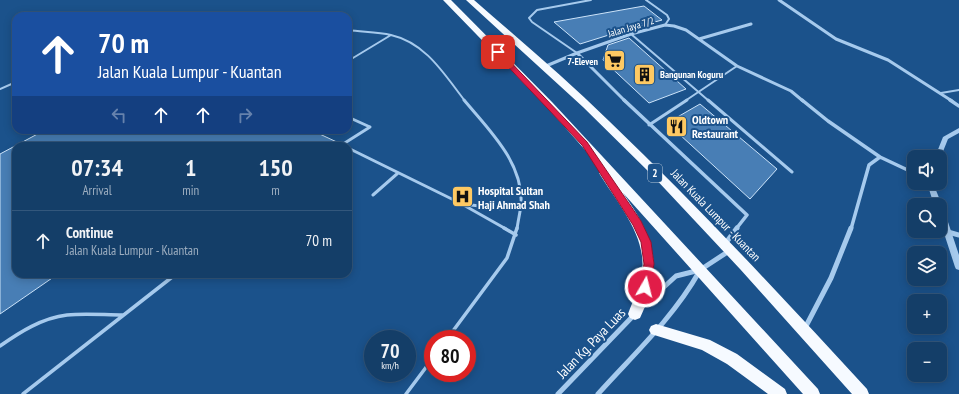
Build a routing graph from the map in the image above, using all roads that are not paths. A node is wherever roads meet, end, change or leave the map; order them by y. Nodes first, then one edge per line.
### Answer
1 (447, 0) edge
2 (470, 0) edge
3 (591, 0) edge
4 (646, 0) edge
5 (779, 0) edge
6 (751, 24) dead end
7 (665, 25) junction
8 (352, 30) edge
9 (631, 34) junction
10 (391, 35) junction
11 (699, 39) junction
12 (577, 53) junction
13 (352, 59) edge
14 (546, 66) junction
15 (737, 66) junction
16 (12, 84) edge
17 (0, 89) edge
18 (959, 90) edge
19 (698, 93) junction
20 (941, 93) junction
21 (959, 106) edge
22 (352, 119) edge
23 (650, 125) junction
24 (959, 130) edge
25 (347, 142) edge
26 (584, 144) junction
27 (352, 150) edge
28 (941, 150) edge
29 (880, 157) junction
30 (907, 170) edge
31 (792, 172) dead end
32 (398, 173) junction
33 (373, 195) dead end
34 (460, 203) junction
35 (521, 204) junction
36 (948, 232) joint
37 (516, 235) junction
38 (959, 235) edge
39 (728, 247) junction
40 (959, 267) edge
41 (700, 270) junction
42 (171, 278) edge
43 (635, 314) junction
44 (124, 315) junction
45 (454, 330) edge
46 (656, 330) junction
47 (804, 330) junction
48 (0, 346) edge
49 (424, 370) edge
50 (858, 390) edge
51 (22, 394) edge
52 (406, 394) edge
53 (558, 394) edge
54 (598, 394) edge
55 (780, 394) edge
56 (813, 394) edge
57 (867, 394) edge

1 - 26 highway
2 - 14 highway, Jalan Kuala Lumpur - Kuantan / 2
3 - 12 lane
4 - 7 lane
5 - 20 street
6 - 11 street
7 - 9 street, Jalan Jaya 7/2
7 - 11 street, Jalan Jaya 7/2
8 - 10 lane
9 - 12 street, Jalan Jaya 7/2
9 - 19 lane
10 - 13 lane
10 - 35 lane
11 - 15 street, Jalan Jaya 7/2
12 - 14 street, Jalan Jaya 7/2
12 - 23 street
14 - 39 highway, Jalan Kuala Lumpur - Kuantan / 2
15 - 19 lane
15 - 29 street, Jalan Jaya 7/2
16 - 17 lane
18 - 20 lane
19 - 23 lane
19 - 31 lane
20 - 21 street
22 - 25 lane
23 - 39 street
24 - 28 street
26 - 41 highway
26 - 43 highway
27 - 32 lane
29 - 30 street, Jalan Jaya 7/2
29 - 47 street
32 - 33 lane
32 - 34 lane
34 - 35 lane
34 - 37 lane
35 - 37 lane
36 - 38 street
36 - 40 street
37 - 45 lane
39 - 41 street, Jalan Kg. Paya Luas
39 - 47 highway, Jalan Kuala Lumpur - Kuantan / 2
41 - 43 street, Jalan Kg. Paya Luas
41 - 46 street, Jalan Kg. Paya Luas
41 - 56 highway
42 - 44 lane
43 - 53 street, Jalan Kg. Paya Luas
44 - 48 lane
44 - 51 lane
46 - 54 street, Jalan Kg. Paya Luas
46 - 55 highway
47 - 50 highway, Jalan Kuala Lumpur - Kuantan / 2
49 - 52 lane
50 - 57 highway, Jalan Kuala Lumpur - Kuantan

